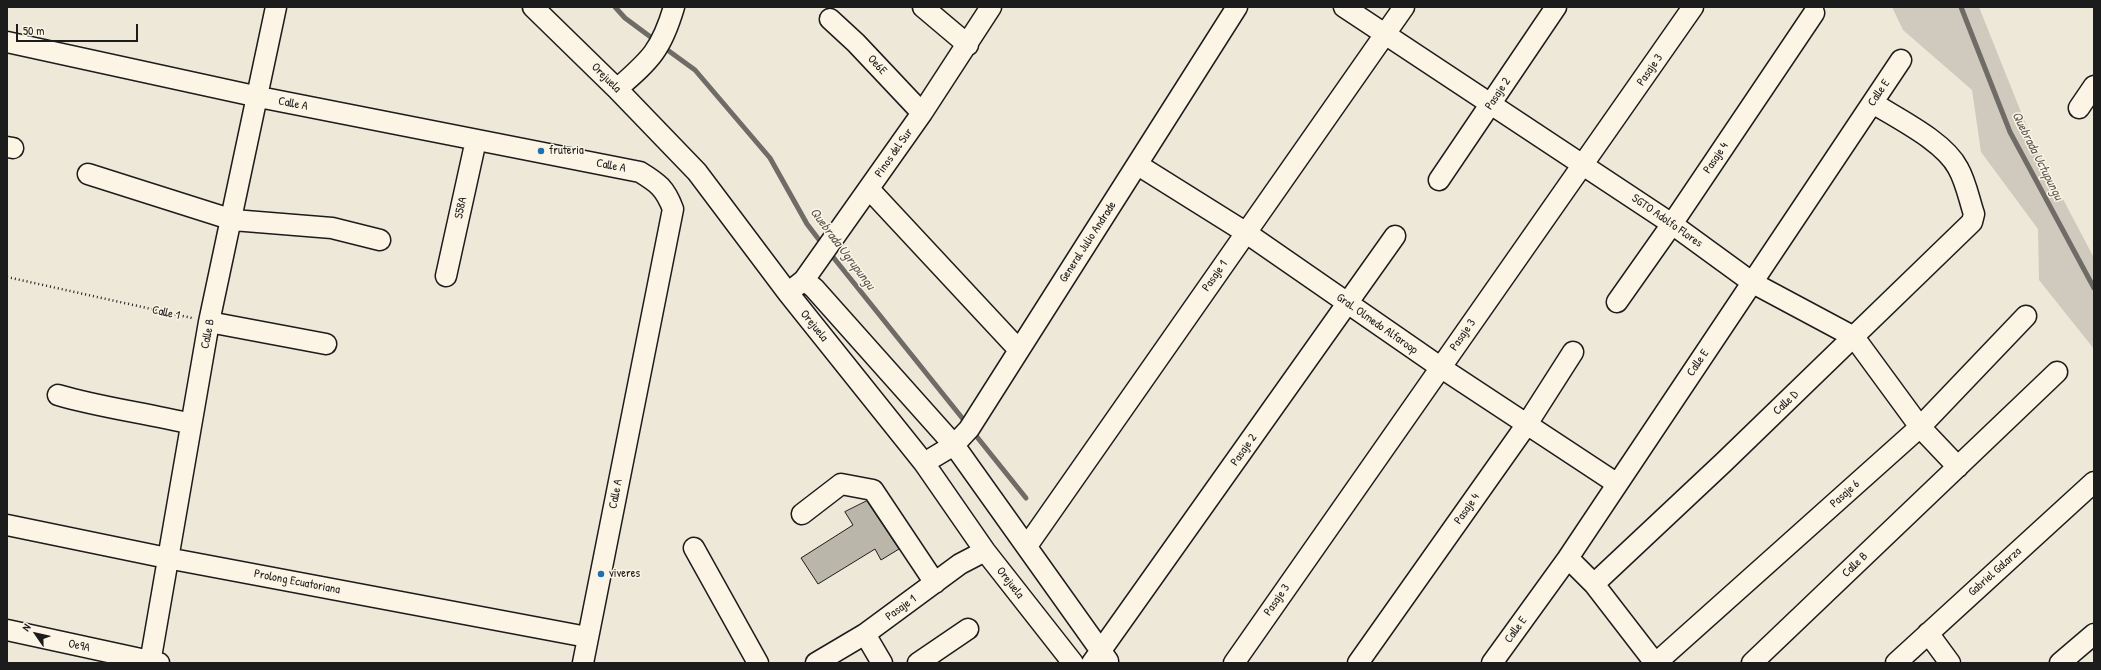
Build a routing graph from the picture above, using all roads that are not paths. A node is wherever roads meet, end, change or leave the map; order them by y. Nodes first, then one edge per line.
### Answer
1 (276, 7) edge
2 (533, 7) edge
3 (674, 7) edge
4 (923, 7) edge
5 (991, 7) edge
6 (1237, 7) edge
7 (1344, 7) edge
8 (1404, 7) edge
9 (1556, 7) edge
10 (1693, 7) edge
11 (1814, 13) dead end
12 (830, 18) dead end
13 (1386, 34) junction
14 (7, 42) edge
15 (968, 45) junction
16 (1901, 60) dead end
17 (2094, 86) edge
18 (617, 89) junction
19 (259, 97) junction
20 (1872, 103) junction
21 (1490, 104) junction
22 (2079, 108) dead end
23 (922, 113) junction
24 (476, 140) junction
25 (1138, 165) junction
26 (1584, 165) junction
27 (88, 174) dead end
28 (1439, 180) dead end
29 (869, 189) junction
30 (233, 220) junction
31 (1672, 224) junction
32 (1245, 232) junction
33 (1395, 236) dead end
34 (380, 240) dead end
35 (446, 276) dead end
36 (804, 280) junction
37 (1753, 283) junction
38 (788, 293) junction
39 (1617, 302) dead end
40 (1348, 303) junction
41 (2026, 316) dead end
42 (209, 322) junction
43 (1854, 337) junction
44 (326, 344) dead end
45 (1019, 350) junction
46 (1573, 352) dead end
47 (1440, 367) junction
48 (2057, 372) dead end
49 (58, 395) dead end
50 (191, 424) junction
51 (1527, 424) junction
52 (1920, 427) junction
53 (954, 445) junction
54 (924, 463) junction
55 (1958, 467) junction
56 (2094, 482) edge
57 (1616, 483) junction
58 (802, 514) dead end
59 (7, 525) edge
60 (1027, 546) junction
61 (694, 548) dead end
62 (985, 551) junction
63 (167, 558) junction
64 (1568, 558) junction
65 (935, 583) junction
66 (1594, 584) junction
67 (968, 629) dead end
68 (7, 630) edge
69 (1928, 633) junction
70 (865, 634) junction
71 (2094, 634) edge
72 (587, 637) junction
73 (1100, 659) edge
74 (153, 662) edge
75 (1495, 662) edge
76 (583, 663) edge
77 (758, 663) edge
78 (816, 663) edge
79 (882, 663) edge
80 (918, 663) edge
81 (1073, 663) edge
82 (1234, 663) edge
83 (1358, 663) edge
84 (1656, 663) edge
85 (1752, 663) edge
86 (1896, 663) edge
87 (1950, 663) edge
88 (2060, 663) edge

1 - 19 street, Calle B
2 - 18 street, Orejuela
3 - 18 street
4 - 15 street
5 - 15 street, Pinos del Sur
6 - 25 street, General Julio Andrade
7 - 13 street, SGTO Adolfo Flores
8 - 13 street, Pasaje 1
9 - 21 street, Pasaje 2
10 - 26 street, Pasaje 3
11 - 31 street, Pasaje 4
12 - 23 street, Oe6E
13 - 21 street, SGTO Adolfo Flores
13 - 32 street, Pasaje 1
14 - 19 street, Calle A
15 - 23 street, Pinos del Sur
16 - 20 street, Calle E
17 - 22 street
18 - 38 street, Orejuela
19 - 24 street, Calle A
19 - 30 street, Calle B
20 - 37 street, Calle E
20 - 43 street, Calle D
21 - 26 street, SGTO Adolfo Flores
21 - 28 street, Pasaje 2
23 - 29 street, Pinos del Sur
24 - 35 street, S58A
24 - 72 street, Calle A
25 - 32 street, Gral. Olmedo Alfaroop
25 - 45 street, General Julio Andrade
26 - 31 street, SGTO Adolfo Flores
26 - 47 street, Pasaje 3
27 - 30 street
29 - 36 street, Pinos del Sur
29 - 45 street
30 - 34 street
30 - 42 street, Calle B
31 - 37 street, SGTO Adolfo Flores
31 - 39 street, Pasaje 4
32 - 40 street, Gral. Olmedo Alfaroop
32 - 60 street, Pasaje 1
33 - 40 street, Pasaje 2
36 - 38 street, Pinos del Sur
36 - 53 street
37 - 43 street, SGTO Adolfo Flores
37 - 57 street, Calle E
38 - 54 street, Orejuela
40 - 47 street, Gral. Olmedo Alfaroop
40 - 73 street, Pasaje 2
41 - 52 street, Pasaje 6
42 - 44 street
42 - 50 street, Calle B
43 - 52 street, SGTO Adolfo Flores
43 - 66 street, Calle D
45 - 53 street, General Julio Andrade
46 - 51 street, Pasaje 4
47 - 51 street, Gral. Olmedo Alfaroop
47 - 82 street, Pasaje 3
48 - 55 street, Calle B
49 - 50 street
50 - 63 street, Calle B
51 - 57 street, Gral. Olmedo Alfaroop
51 - 83 street, Pasaje 4
52 - 55 street, SGTO Adolfo Flores
52 - 84 street, Pasaje 6
53 - 54 street, General Julio Andrade
53 - 60 street
54 - 62 street, Orejuela
55 - 85 street, Calle B
56 - 69 street, Gabriel Galarza
57 - 64 street, Calle E
58 - 65 street
59 - 63 street, Prolong Ecuatoriana
60 - 73 street
61 - 77 street
62 - 65 street, Pasaje 1
62 - 81 street, Orejuela
63 - 72 street, Prolong Ecuatoriana
63 - 74 street, Calle B
64 - 66 street, Pasaje 6
64 - 75 street, Calle E
65 - 70 street, Pasaje 1
66 - 84 street, Pasaje 6
67 - 80 street
68 - 74 street, Oe9A
69 - 86 street, Gabriel Galarza
69 - 87 street
70 - 78 street, Pasaje 1
70 - 79 street
71 - 88 street
72 - 76 street, Calle A

